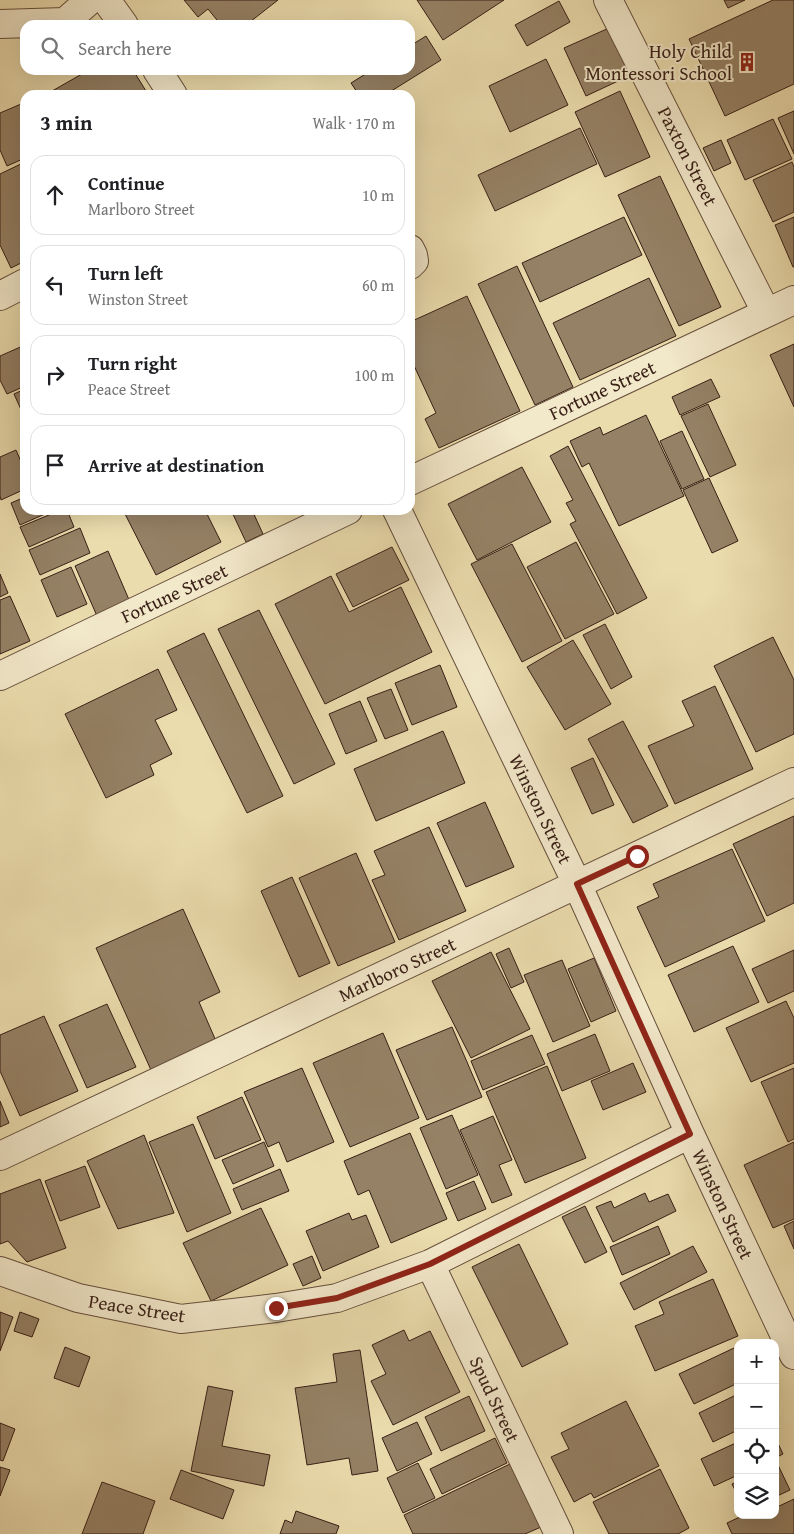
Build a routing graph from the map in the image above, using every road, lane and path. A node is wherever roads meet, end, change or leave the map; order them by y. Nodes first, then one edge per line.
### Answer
1 (90, 0) edge
2 (106, 0) edge
3 (608, 0) edge
4 (67, 20) edge
5 (120, 20) edge
6 (20, 23) edge
7 (0, 24) edge
8 (160, 75) edge
9 (171, 90) edge
10 (20, 286) edge
11 (0, 296) edge
12 (794, 300) edge
13 (766, 312) junction
14 (415, 479) edge
15 (338, 515) edge
16 (399, 515) edge
17 (0, 676) edge
18 (794, 782) edge
19 (577, 884) junction
20 (690, 1134) junction
21 (0, 1156) edge
22 (430, 1264) junction
23 (0, 1271) edge
24 (794, 1354) edge
25 (559, 1534) edge

1 - 4 street
2 - 5 street
3 - 13 street, Paxton Street
6 - 7 street
8 - 9 street
10 - 11 street
12 - 13 street, Fortune Street
13 - 14 street, Fortune Street
15 - 17 street, Fortune Street
16 - 19 street, Winston Street
18 - 19 street, Marlboro Street
19 - 20 street, Winston Street
19 - 21 street, Marlboro Street
20 - 22 street, Peace Street
20 - 24 street, Winston Street
22 - 23 street, Peace Street
22 - 25 street, Spud Street

